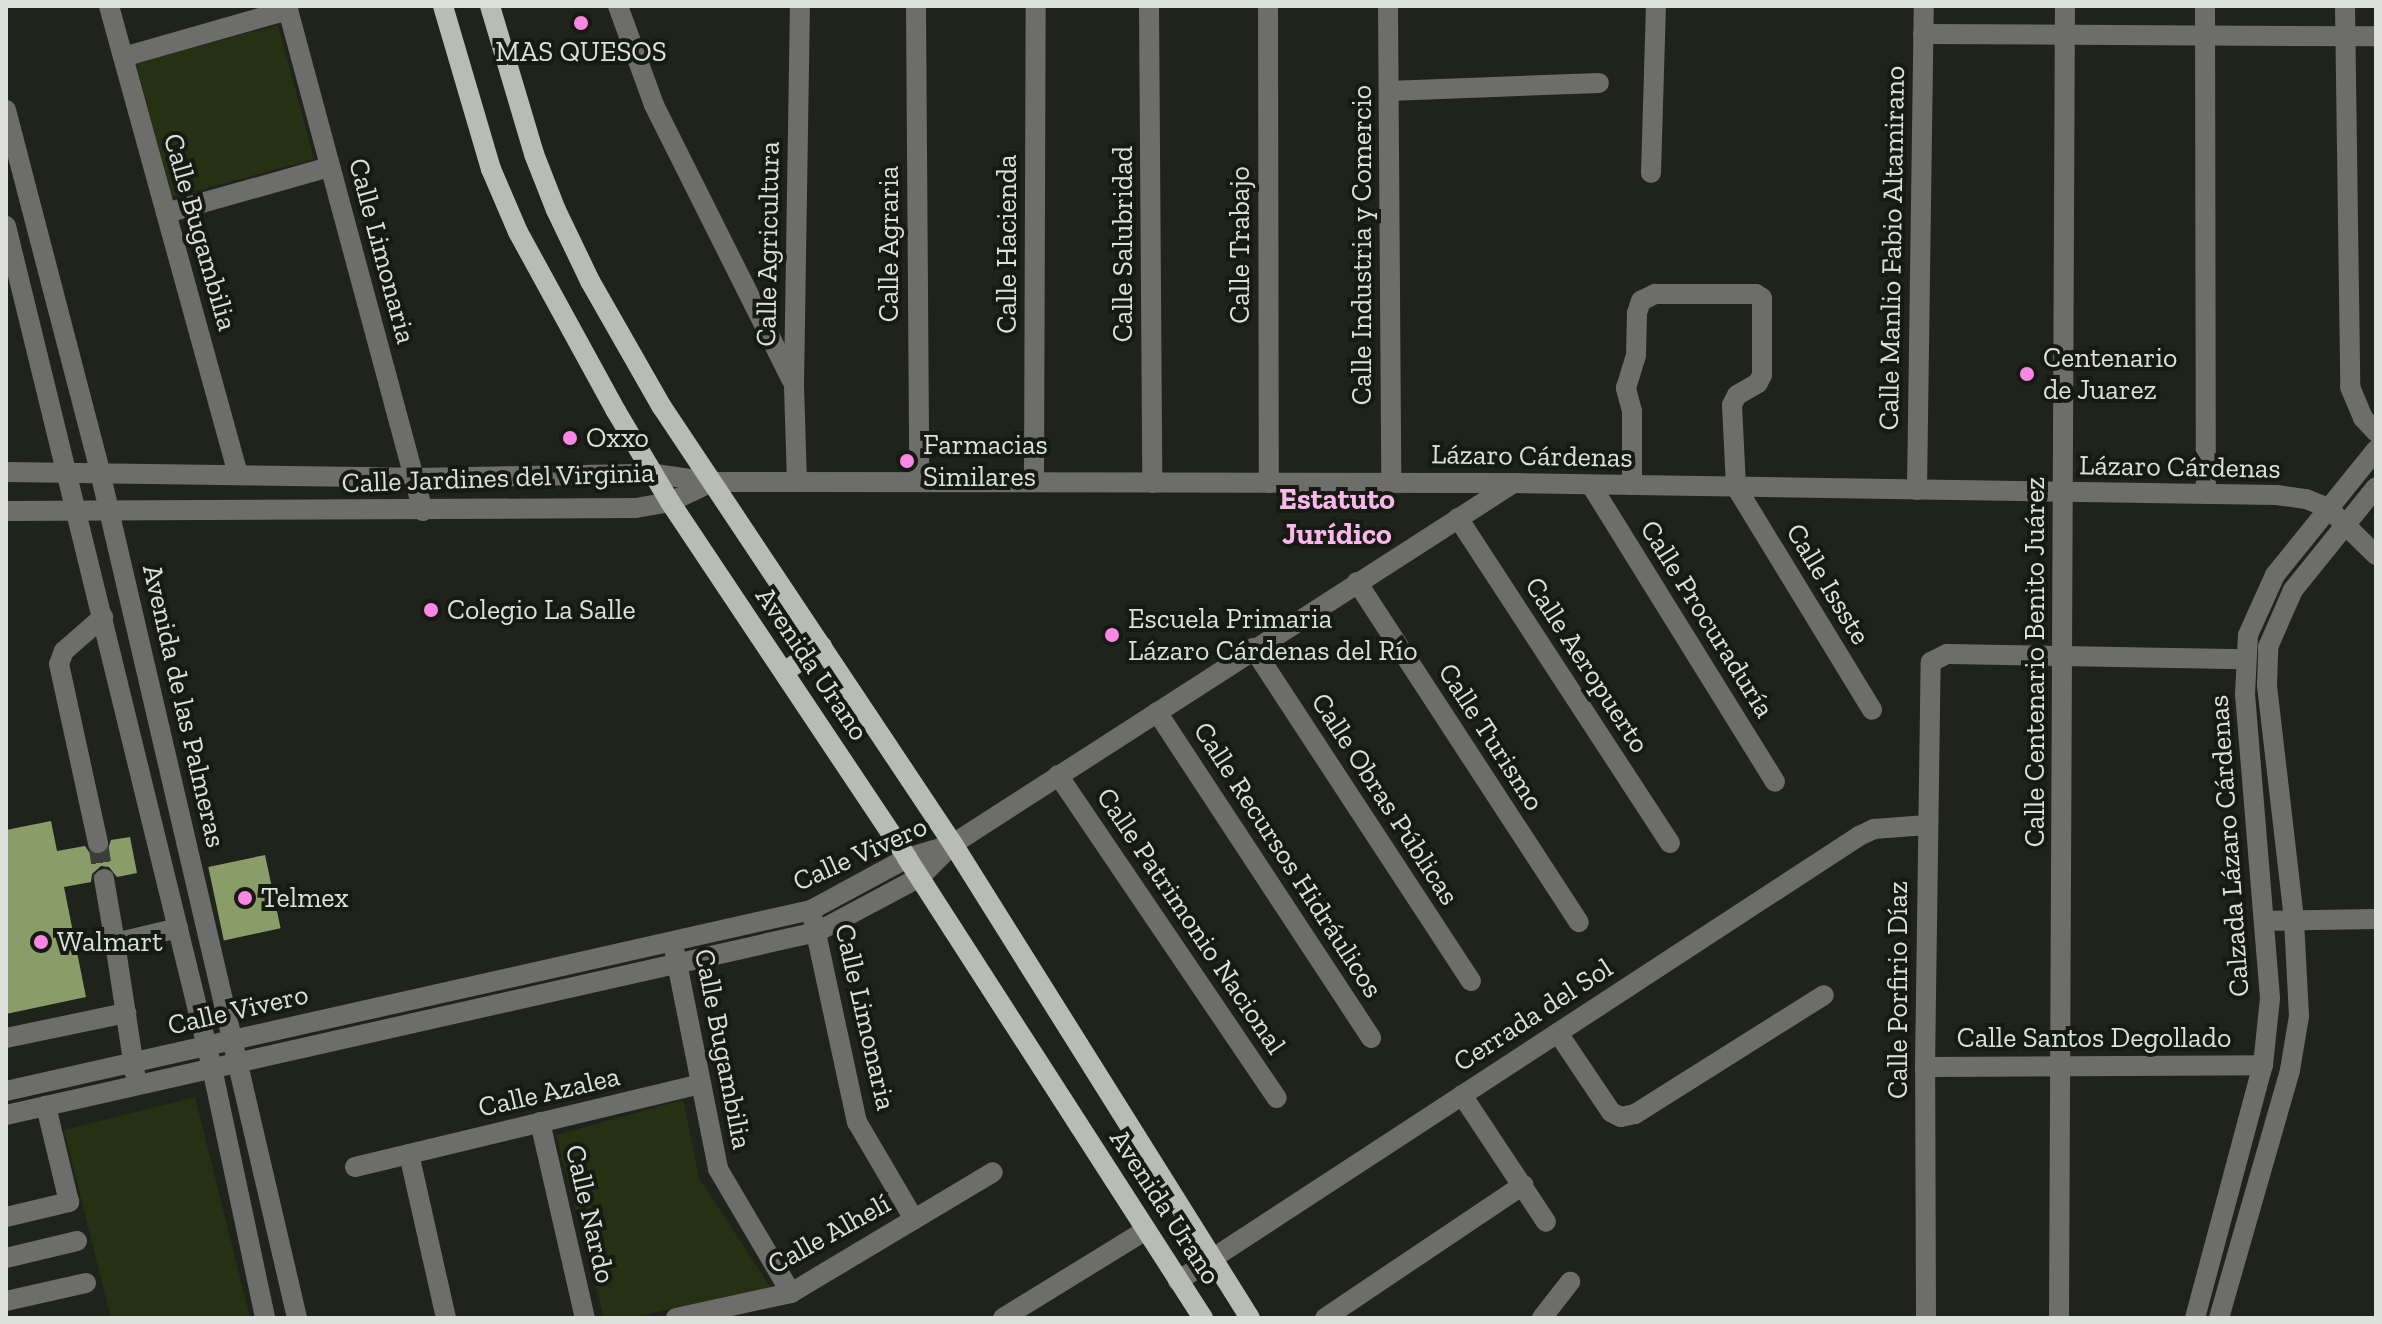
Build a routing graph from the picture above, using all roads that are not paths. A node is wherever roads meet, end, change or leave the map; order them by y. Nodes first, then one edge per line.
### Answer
1 (109, 6) edge
2 (443, 6) edge
3 (490, 6) edge
4 (618, 6) edge
5 (800, 6) edge
6 (916, 6) edge
7 (1036, 6) edge
8 (1149, 6) edge
9 (1268, 6) edge
10 (1388, 6) edge
11 (1656, 6) edge
12 (1924, 6) edge
13 (2065, 6) edge
14 (2205, 6) edge
15 (2345, 6) edge
16 (288, 8) edge
17 (1923, 34) junction
18 (2065, 34) junction
19 (2206, 34) junction
20 (2345, 36) junction
21 (2376, 36) edge
22 (123, 57) junction
23 (1599, 83) dead end
24 (1389, 91) junction
25 (6, 110) edge
26 (12, 149) edge
27 (330, 167) junction
28 (1651, 173) dead end
29 (166, 213) junction
30 (6, 226) edge
31 (794, 384) junction
32 (2376, 432) edge
33 (2376, 450) edge
34 (6, 472) edge
35 (100, 472) junction
36 (68, 473) junction
37 (238, 473) junction
38 (655, 474) junction
39 (414, 478) junction
40 (712, 482) junction
41 (797, 482) junction
42 (919, 482) junction
43 (1034, 482) junction
44 (1152, 483) junction
45 (1269, 483) junction
46 (1391, 483) junction
47 (1513, 483) junction
48 (1591, 485) junction
49 (1632, 485) junction
50 (1736, 487) junction
51 (2376, 487) edge
52 (1917, 490) junction
53 (2064, 492) junction
54 (2206, 494) junction
55 (670, 502) junction
56 (2328, 508) junction
57 (77, 510) junction
58 (109, 510) junction
59 (6, 511) edge
60 (423, 511) junction
61 (1458, 518) junction
62 (2343, 523) junction
63 (2376, 555) edge
64 (1357, 582) junction
65 (103, 617) junction
66 (822, 646) junction
67 (1253, 648) junction
68 (2063, 654) junction
69 (2245, 659) junction
70 (784, 672) junction
71 (1872, 710) dead end
72 (1157, 712) junction
73 (166, 751) junction
74 (137, 758) junction
75 (1058, 775) junction
76 (1775, 782) dead end
77 (1927, 825) junction
78 (98, 843) tunnel mouth
79 (1670, 843) dead end
80 (953, 844) junction
81 (907, 858) junction
82 (920, 877) junction
83 (104, 879) tunnel mouth
84 (811, 910) junction
85 (2294, 919) junction
86 (2376, 919) edge
87 (2264, 921) junction
88 (1579, 922) dead end
89 (178, 928) junction
90 (817, 932) junction
91 (672, 941) junction
92 (115, 943) junction
93 (677, 963) junction
94 (541, 970) junction
95 (1471, 981) dead end
96 (455, 989) junction
97 (547, 992) junction
98 (1824, 995) dead end
99 (460, 1012) junction
100 (126, 1013) junction
101 (1558, 1033) junction
102 (6, 1038) edge
103 (1371, 1038) dead end
104 (234, 1039) junction
105 (206, 1045) junction
106 (133, 1062) junction
107 (238, 1062) junction
108 (2263, 1065) junction
109 (2063, 1066) junction
110 (1925, 1067) junction
111 (212, 1068) junction
112 (701, 1084) junction
113 (137, 1085) junction
114 (6, 1091) edge
115 (1462, 1095) junction
116 (1277, 1098) dead end
117 (46, 1106) junction
118 (6, 1115) edge
119 (540, 1122) junction
120 (409, 1154) junction
121 (355, 1167) dead end
122 (993, 1172) dead end
123 (1523, 1185) junction
124 (6, 1217) edge
125 (914, 1219) junction
126 (1546, 1222) dead end
127 (1146, 1230) junction
128 (77, 1241) dead end
129 (6, 1258) edge
130 (1212, 1259) junction
131 (1178, 1281) junction
132 (1570, 1282) dead end
133 (86, 1283) dead end
134 (791, 1293) junction
135 (6, 1301) edge
136 (265, 1318) edge
137 (297, 1318) edge
138 (446, 1318) edge
139 (585, 1318) edge
140 (676, 1318) edge
141 (1003, 1318) edge
142 (1203, 1318) edge
143 (1250, 1318) edge
144 (1325, 1318) edge
145 (1542, 1318) edge
146 (1926, 1318) edge
147 (2059, 1318) edge
148 (2195, 1318) edge
149 (2219, 1318) edge

1 - 22 street, Calle Bugambilia
2 - 38 main road, Avenida Urano
3 - 40 main road, Avenida Urano
4 - 31 street
5 - 31 street, Calle Agricultura
6 - 42 street, Calle Agraria
7 - 43 street, Calle Hacienda
8 - 44 street, Calle Salubridad
9 - 45 street, Calle Trabajo
10 - 24 street, Calle Industria y Comercio
11 - 28 street
12 - 17 street, Calle Manlio Fabio Altamirano
13 - 18 street, Calle Centenario Benito Juárez
14 - 19 street
15 - 20 street
16 - 22 street
16 - 27 street, Calle Limonaria
17 - 18 street
17 - 52 street, Calle Manlio Fabio Altamirano
18 - 19 street
18 - 53 street, Calle Centenario Benito Juárez
19 - 20 street
19 - 54 street
20 - 21 street
20 - 32 street
22 - 29 street, Calle Bugambilia
23 - 24 street
24 - 46 street, Calle Industria y Comercio
25 - 26 street, Avenida de las Palmeras
26 - 35 street, Avenida de las Palmeras
27 - 29 street
27 - 39 street, Calle Limonaria
29 - 37 street, Calle Bugambilia
30 - 36 street, Avenida de las Palmeras
31 - 41 street, Calle Agricultura
33 - 56 street, Calzada Lázaro Cárdenas
34 - 36 street, Calle Jardines del Virginia
35 - 36 street, Calle Jardines del Virginia
35 - 37 street, Calle Jardines del Virginia
35 - 58 street, Avenida de las Palmeras
36 - 57 street, Avenida de las Palmeras
37 - 39 street, Calle Jardines del Virginia
38 - 39 street, Calle Jardines del Virginia
38 - 40 street, Calle Jardines del Virginia
38 - 55 main road, Avenida Urano
39 - 60 street, Calle Limonaria
40 - 41 street, Lázaro Cárdenas
40 - 55 street, Calle Jardines del Virginia
40 - 66 main road, Avenida Urano
41 - 42 street, Lázaro Cárdenas
42 - 43 street, Lázaro Cárdenas
43 - 44 street, Lázaro Cárdenas
44 - 45 street, Lázaro Cárdenas
45 - 46 street, Lázaro Cárdenas
46 - 47 street, Lázaro Cárdenas
47 - 48 street, Lázaro Cárdenas
47 - 61 street
48 - 49 street, Lázaro Cárdenas
48 - 76 street, Calle Procuraduría
49 - 50 street, Lázaro Cárdenas
49 - 50 street
50 - 52 street, Lázaro Cárdenas
50 - 71 street, Calle Issste
51 - 62 street, Calzada Lázaro Cárdenas
52 - 53 street, Lázaro Cárdenas
53 - 54 street, Lázaro Cárdenas
53 - 68 street, Calle Centenario Benito Juárez
54 - 56 street, Lázaro Cárdenas
55 - 60 street, Calle Jardines del Virginia
55 - 70 main road, Avenida Urano
56 - 62 street, Lázaro Cárdenas
56 - 69 street, Calzada Lázaro Cárdenas
57 - 58 street, Calle Jardines del Virginia
57 - 59 street, Calle Jardines del Virginia
57 - 65 street, Avenida de las Palmeras
58 - 60 street, Calle Jardines del Virginia
58 - 73 street, Avenida de las Palmeras
61 - 64 street
61 - 79 street, Calle Aeropuerto
62 - 63 street, Lázaro Cárdenas
62 - 85 street, Calzada Lázaro Cárdenas
64 - 67 street
64 - 88 street, Calle Turismo
65 - 74 street, Avenida de las Palmeras
65 - 78 street
66 - 70 main road
66 - 80 main road, Avenida Urano
67 - 72 street
67 - 95 street, Calle Obras Públicas
68 - 69 street
68 - 77 street, Calle Porfirio Díaz
68 - 109 street, Calle Centenario Benito Juárez
69 - 87 street, Calzada Lázaro Cárdenas
70 - 81 main road, Avenida Urano
72 - 75 street
72 - 103 street, Calle Recursos Hidráulicos
73 - 74 street
73 - 104 street, Avenida de las Palmeras
74 - 89 street, Avenida de las Palmeras
75 - 80 street
75 - 116 street, Calle Patrimonio Nacional
77 - 101 street, Cerrada del Sol
77 - 110 street, Calle Porfirio Díaz
80 - 81 street, Calle Vivero
80 - 82 street, Calle Vivero
80 - 130 main road, Avenida Urano
81 - 82 main road, Avenida Urano
81 - 84 street, Calle Vivero
82 - 90 street, Calle Vivero
82 - 127 main road, Avenida Urano
83 - 92 street
84 - 90 street, Calle Limonaria
84 - 91 street, Calle Vivero
85 - 86 street
85 - 87 street
85 - 149 street, Calzada Lázaro Cárdenas
87 - 108 street, Calzada Lázaro Cárdenas
89 - 92 street
89 - 105 street, Avenida de las Palmeras
90 - 93 street, Calle Vivero
90 - 125 street, Calle Limonaria
91 - 93 street, Calle Bugambilia
91 - 94 street, Calle Vivero
92 - 100 street
93 - 97 street, Calle Vivero
93 - 112 street, Calle Bugambilia
94 - 96 street, Calle Vivero
94 - 97 street
96 - 99 street
96 - 104 street, Calle Vivero
97 - 99 street, Calle Vivero
98 - 101 street
99 - 107 street, Calle Vivero
100 - 102 street
100 - 106 street
101 - 115 street, Cerrada del Sol
104 - 105 street, Calle Vivero
104 - 107 street, Avenida de las Palmeras
105 - 106 street, Calle Vivero
105 - 111 street, Avenida de las Palmeras
106 - 113 street
106 - 114 street, Calle Vivero
107 - 111 street, Calle Vivero
107 - 137 street, Avenida de las Palmeras
108 - 109 street, Calle Santos Degollado
108 - 148 street, Calzada Lázaro Cárdenas
109 - 110 street, Calle Santos Degollado
109 - 147 street, Calle Centenario Benito Juárez
110 - 146 street, Calle Porfirio Díaz
111 - 113 street, Calle Vivero
111 - 136 street, Avenida de las Palmeras
112 - 119 street, Calle Azalea
112 - 134 street, Calle Bugambilia
113 - 117 street, Calle Vivero
115 - 123 street
115 - 130 street, Cerrada del Sol
117 - 118 street, Calle Vivero
117 - 124 street
119 - 120 street, Calle Azalea
119 - 139 street, Calle Nardo
120 - 121 street, Calle Azalea
120 - 138 street
122 - 125 street, Calle Alhelí
123 - 126 street
123 - 144 street
125 - 134 street, Calle Alhelí
127 - 131 main road, Avenida Urano
127 - 141 street
128 - 129 street
130 - 131 street, Cerrada del Sol
130 - 143 main road, Avenida Urano
131 - 142 main road, Avenida Urano
132 - 145 street
133 - 135 street
134 - 140 street, Calle Alhelí

